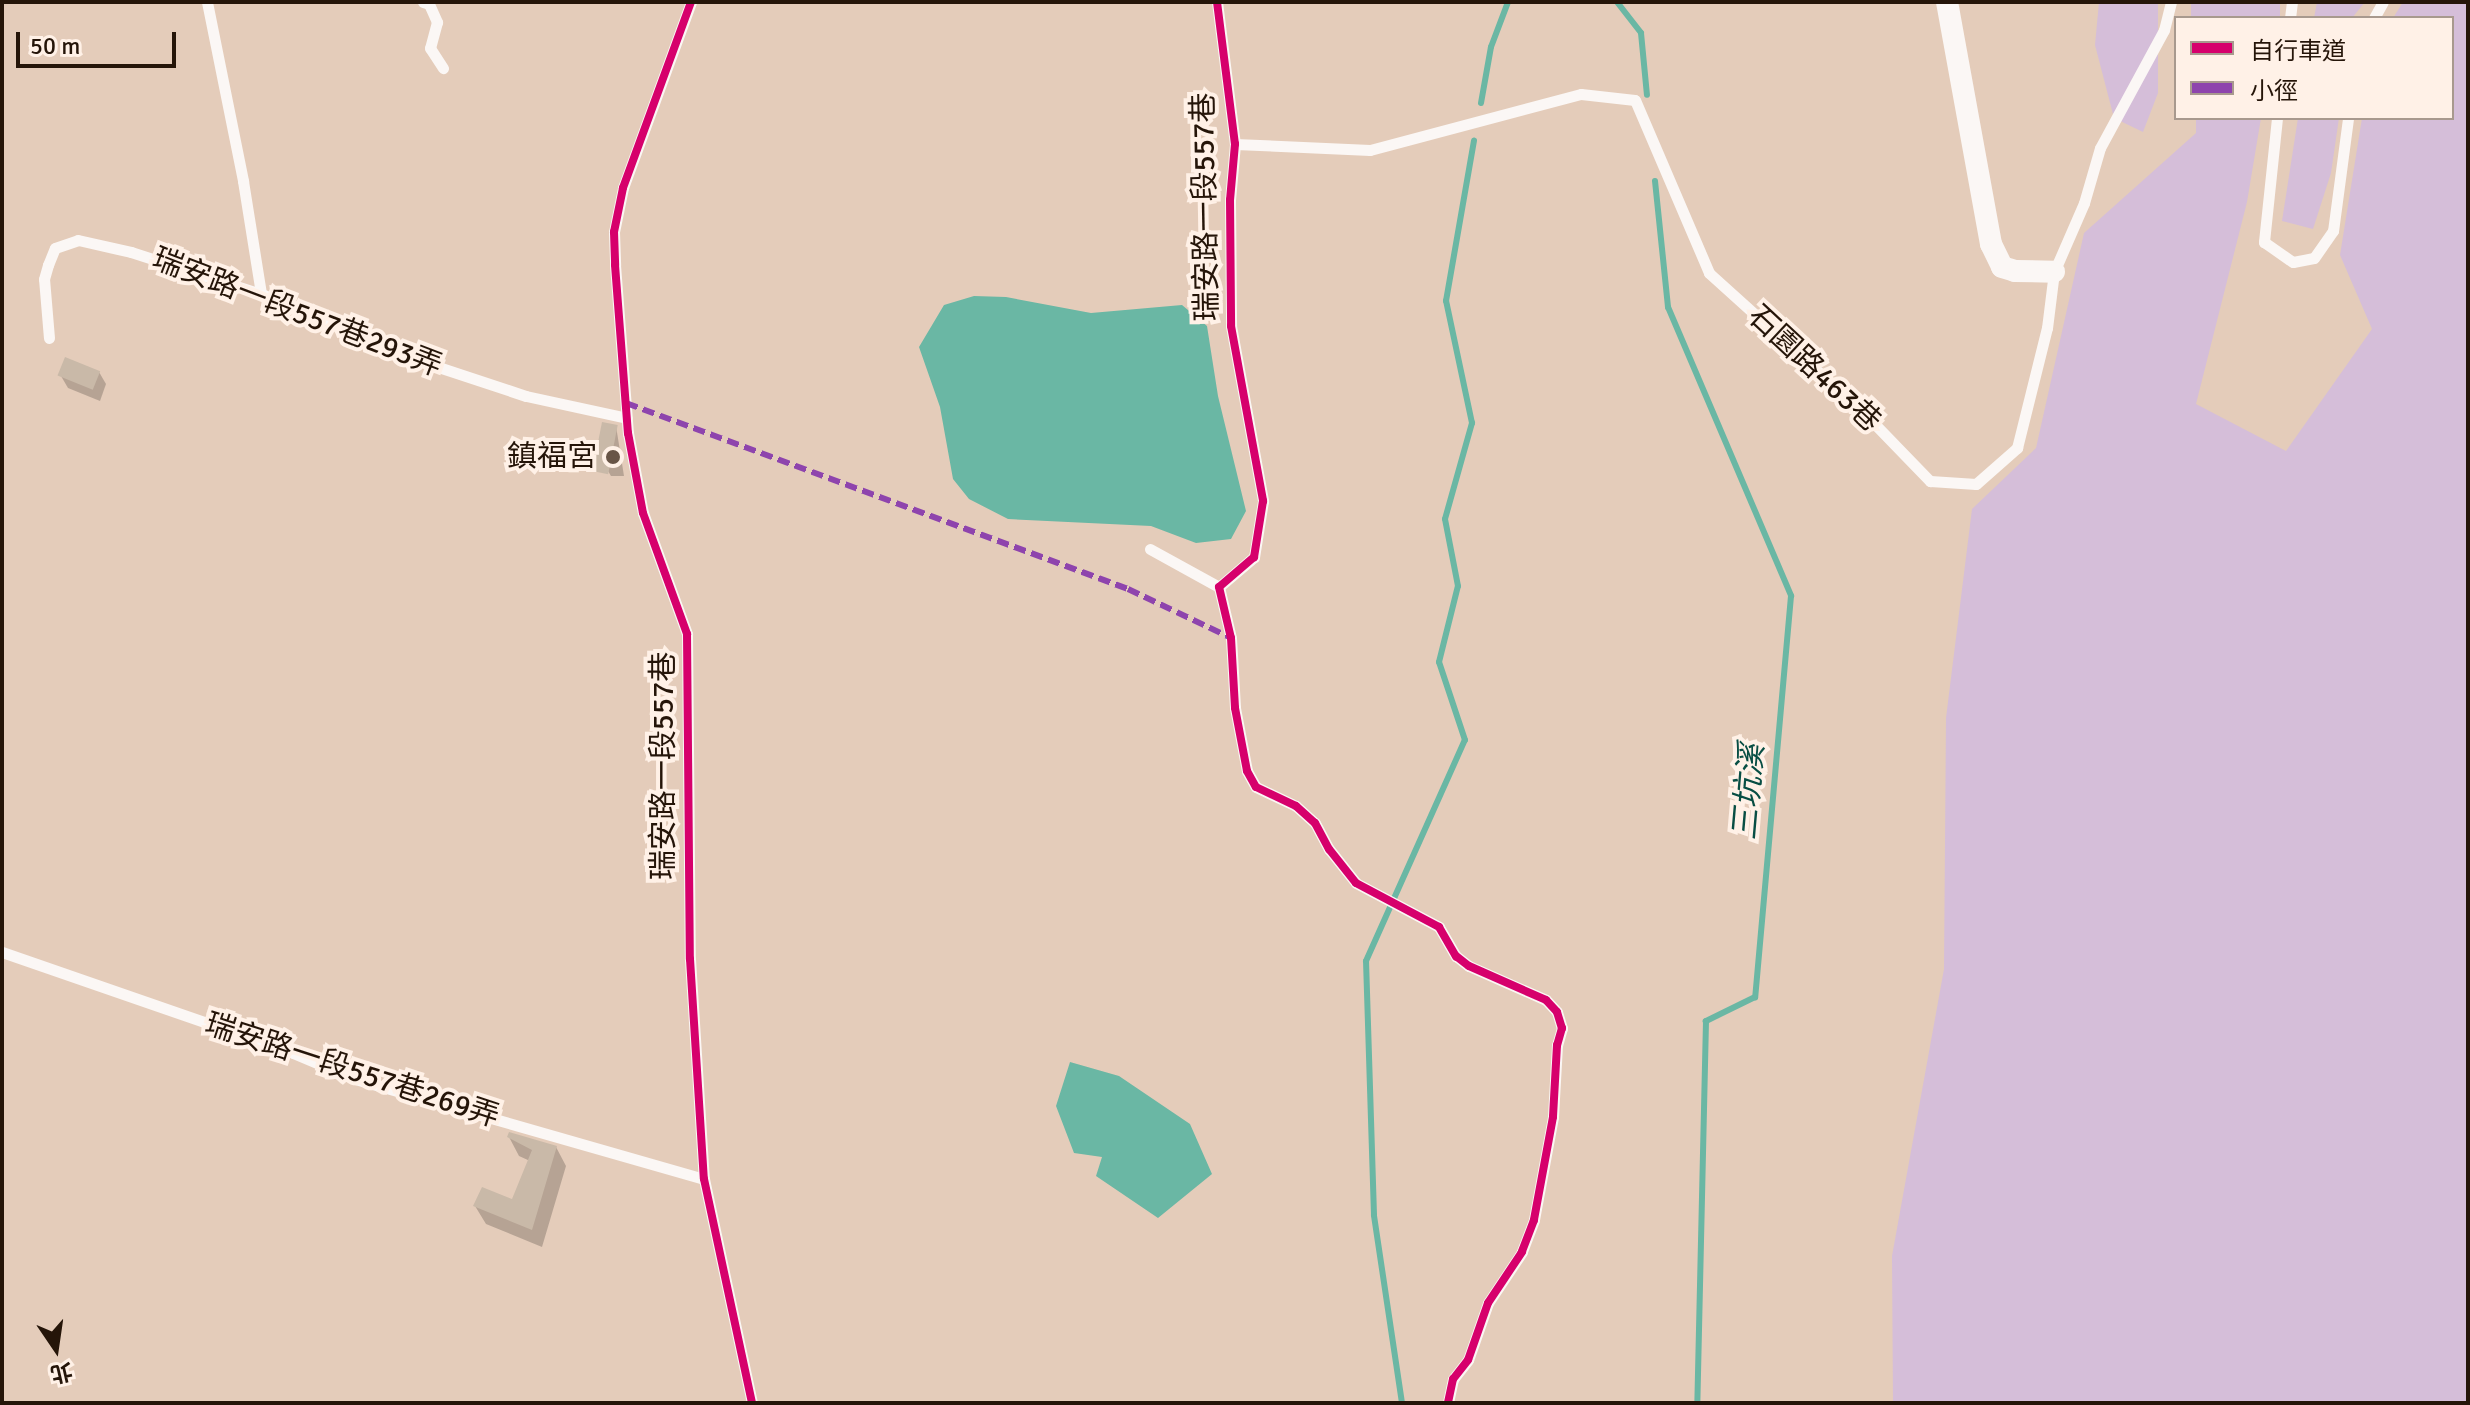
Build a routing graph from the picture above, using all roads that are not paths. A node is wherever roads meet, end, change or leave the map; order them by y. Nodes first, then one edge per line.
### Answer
1 (207, 2) edge
2 (423, 2) edge
3 (691, 2) edge
4 (1217, 2) edge
5 (1947, 2) edge
6 (2171, 2) edge
7 (443, 68) dead end
8 (2277, 120) edge
9 (2348, 120) edge
10 (1235, 144) junction
11 (2054, 272) junction
12 (261, 294) junction
13 (49, 338) dead end
14 (627, 418) junction
15 (1150, 549) dead end
16 (1219, 587) junction
17 (2, 952) edge
18 (704, 1179) junction
19 (752, 1403) edge
20 (1448, 1403) edge

1 - 12 lane
2 - 7 lane
3 - 14 lane, 瑞安路一段557巷
4 - 10 lane, 瑞安路一段557巷
5 - 11 street
6 - 11 lane, 石園路463巷
8 - 9 lane
10 - 11 lane, 石園路463巷
10 - 16 lane, 瑞安路一段557巷
12 - 13 lane, 瑞安路一段557巷293弄
12 - 14 lane, 瑞安路一段557巷293弄
14 - 18 lane, 瑞安路一段557巷
15 - 16 lane
16 - 20 lane
17 - 18 lane, 瑞安路一段557巷269弄
18 - 19 lane, 瑞安路一段557巷

